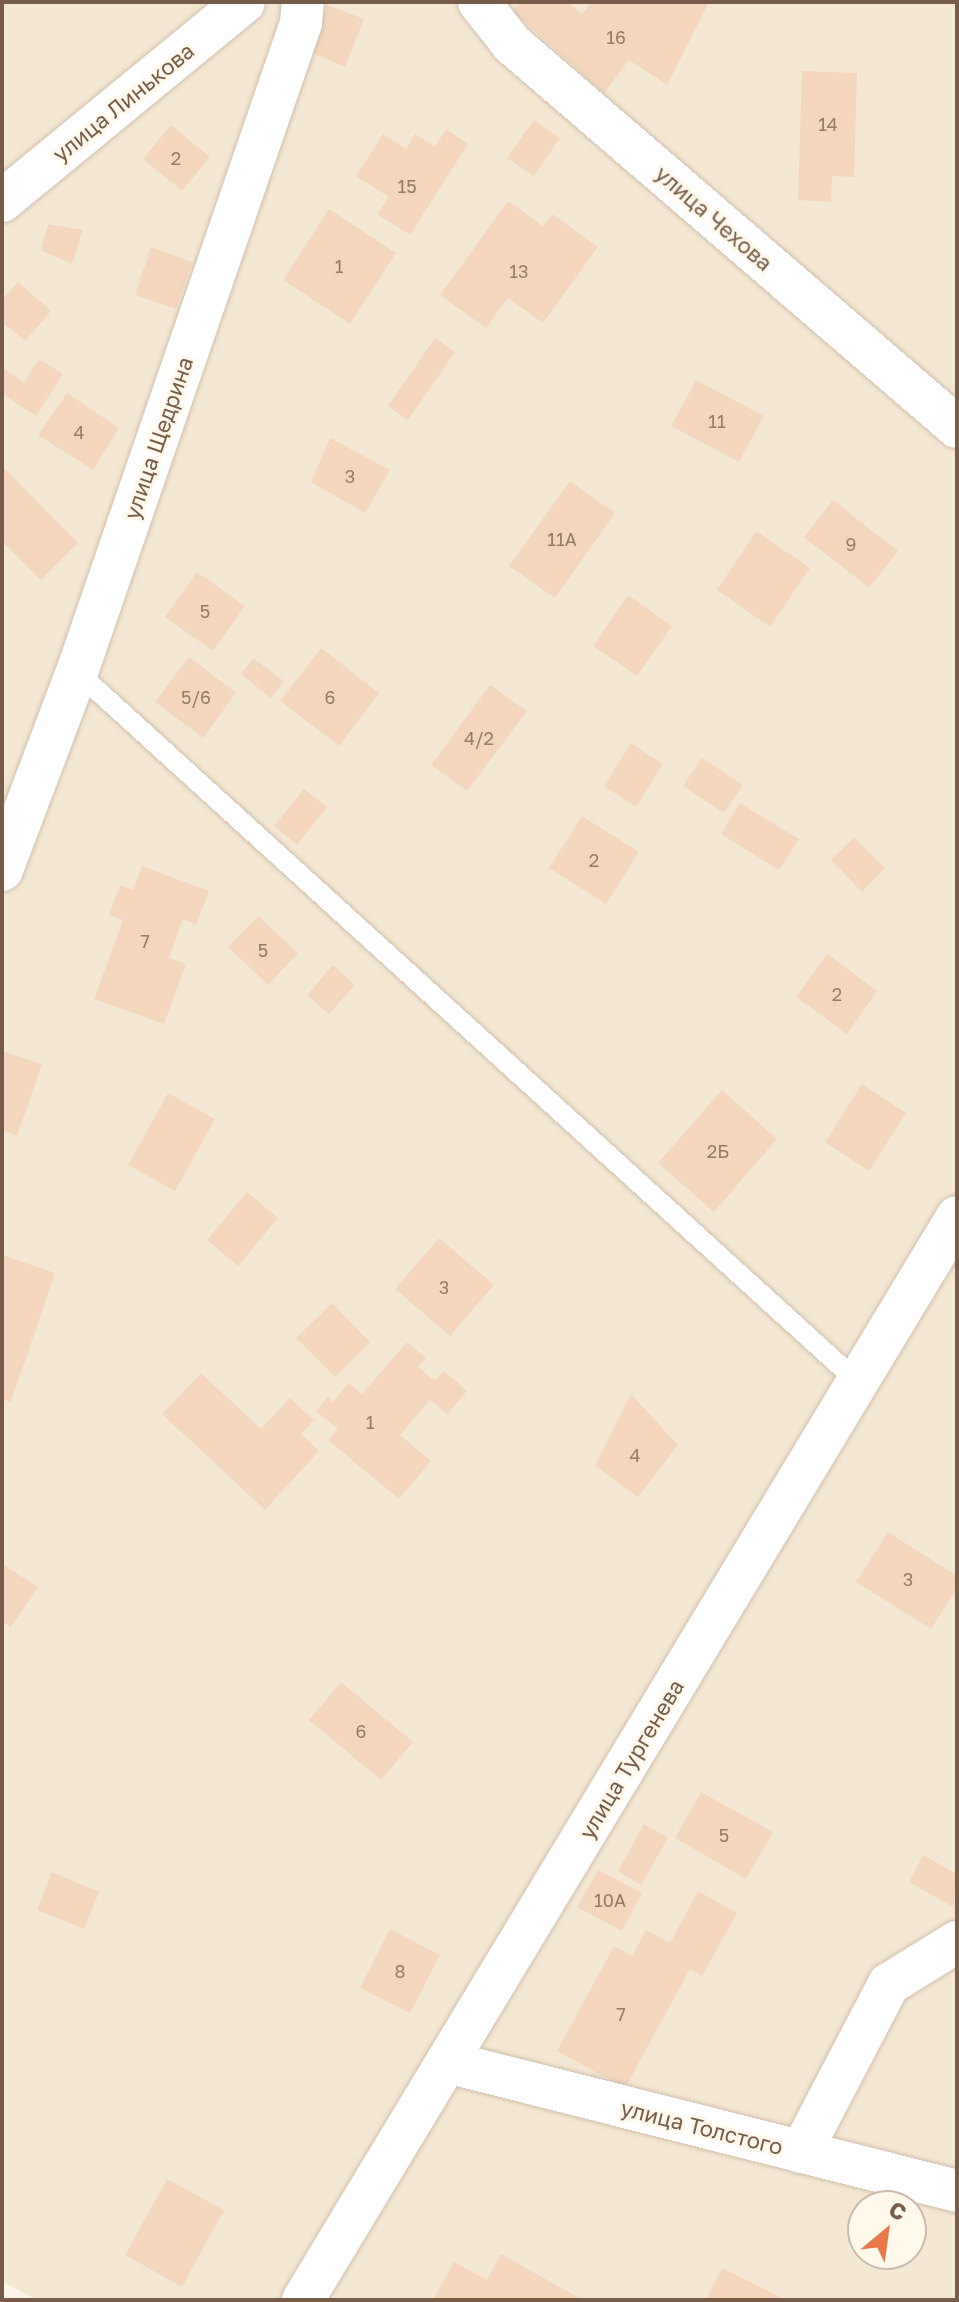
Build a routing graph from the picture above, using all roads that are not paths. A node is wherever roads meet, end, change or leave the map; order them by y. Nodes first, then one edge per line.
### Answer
1 (244, 2) edge
2 (303, 2) edge
3 (479, 2) edge
4 (2, 201) edge
5 (957, 427) edge
6 (77, 672) junction
7 (2, 870) edge
8 (957, 1217) edge
9 (859, 1383) junction
10 (957, 1942) edge
11 (447, 2062) junction
12 (801, 2152) junction
13 (957, 2191) edge
14 (303, 2300) edge

1 - 4 street, улица Линькова
2 - 6 street, улица Щедрина
3 - 5 street, улица Чехова
6 - 7 street, улица Щедрина
6 - 9 lane
8 - 9 street, улица Тургенева
9 - 11 street, улица Тургенева
10 - 12 street
11 - 12 street, улица Толстого
11 - 14 street, улица Тургенева
12 - 13 street, улица Толстого

